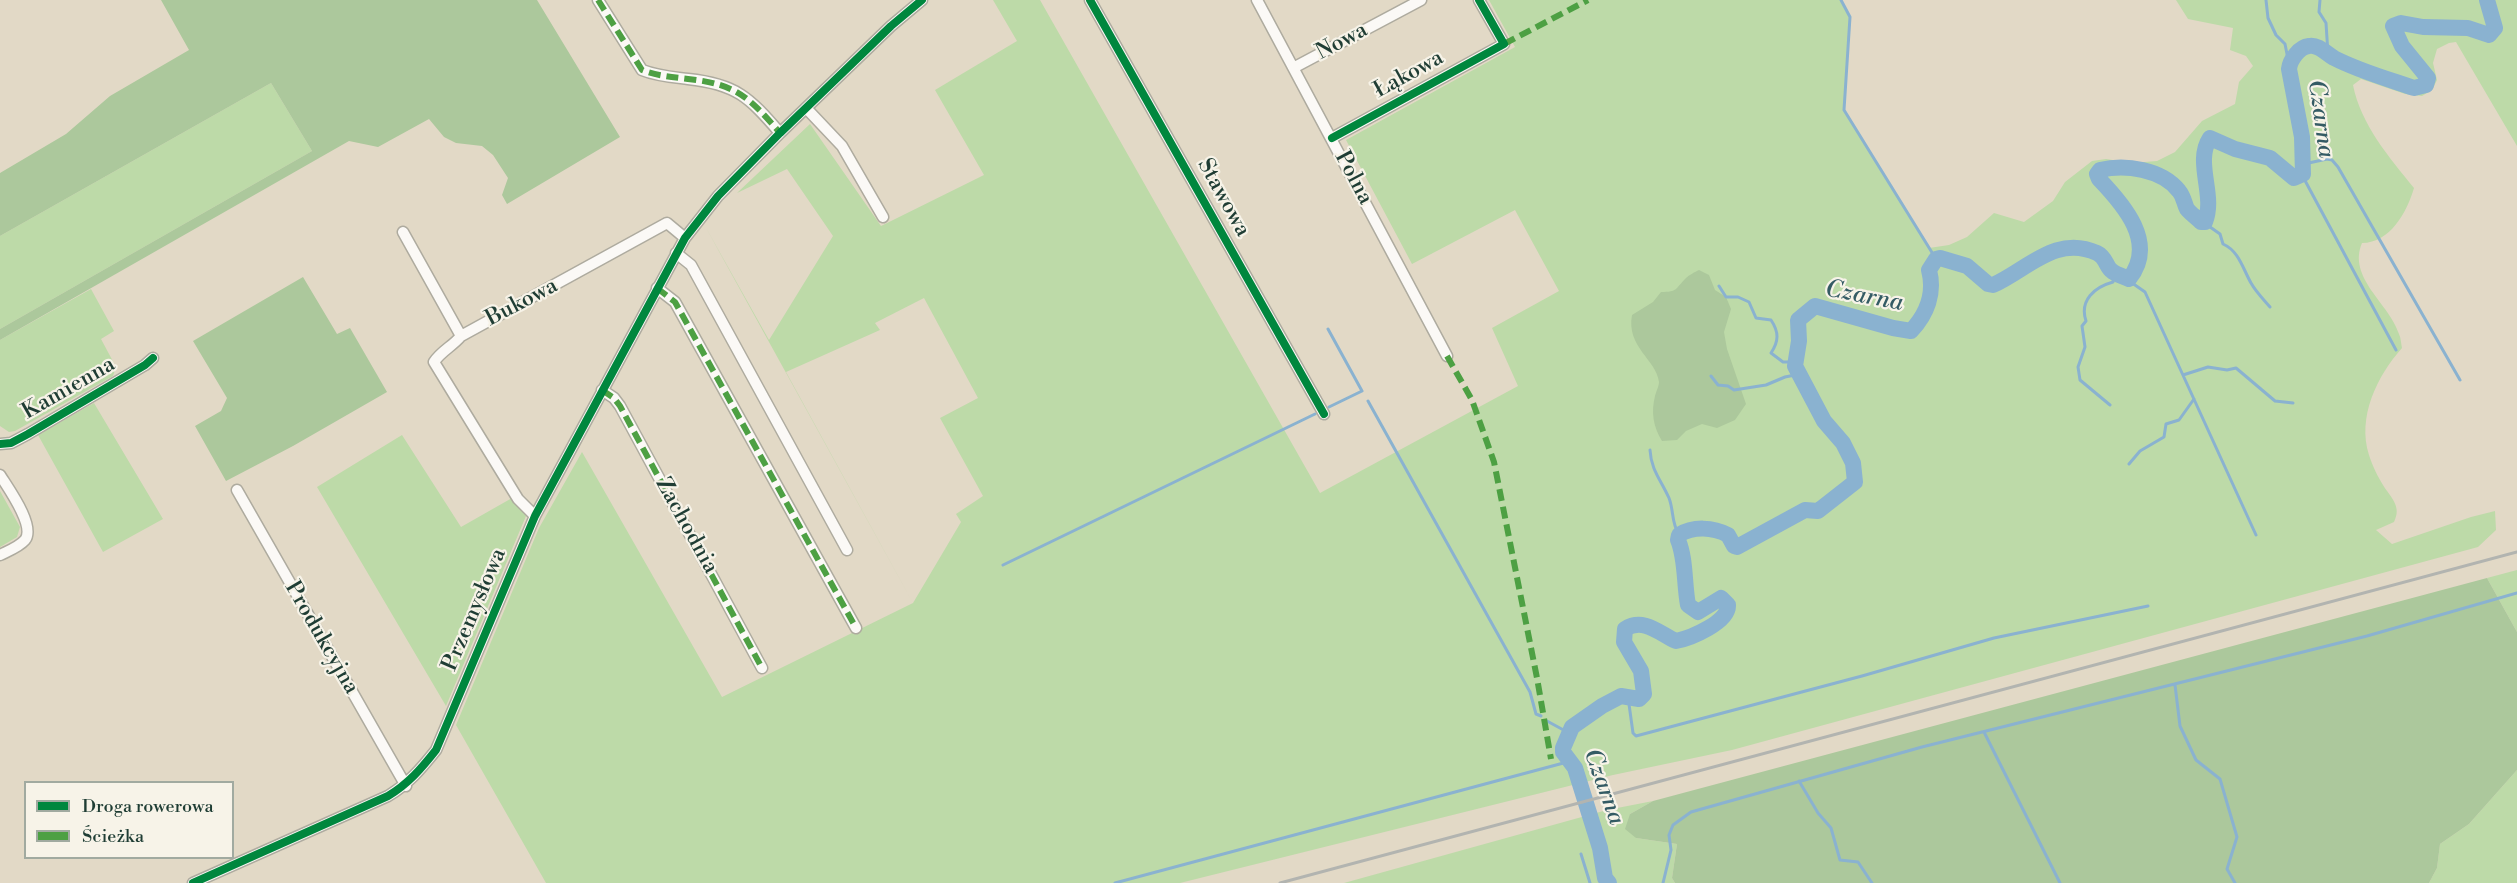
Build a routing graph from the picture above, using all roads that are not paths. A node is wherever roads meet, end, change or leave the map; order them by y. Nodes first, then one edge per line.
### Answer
1 (598, 0) edge
2 (922, 0) edge
3 (1090, 0) edge
4 (1257, 0) edge
5 (1421, 0) edge
6 (1479, 0) edge
7 (1295, 67) junction
8 (806, 108) junction
9 (780, 133) junction
10 (1332, 138) junction
11 (883, 217) dead end
12 (403, 232) dead end
13 (685, 238) junction
14 (676, 253) junction
15 (657, 288) junction
16 (461, 336) junction
17 (1447, 356) dead end
18 (153, 358) dead end
19 (602, 390) junction
20 (1324, 414) dead end
21 (0, 444) edge
22 (0, 475) edge
23 (237, 490) dead end
24 (535, 516) junction
25 (847, 550) dead end
26 (0, 555) edge
27 (856, 628) dead end
28 (762, 668) dead end
29 (406, 786) junction
30 (193, 883) edge

1 - 9 street
2 - 8 street, Przemysłowa
3 - 20 street, Stawowa
4 - 7 street, Polna
5 - 7 street, Nowa
6 - 10 street, Łąkowa
7 - 10 street, Polna
8 - 9 street, Przemysłowa
8 - 11 street
9 - 13 street, Przemysłowa
10 - 17 street, Polna
12 - 16 street, Bukowa
13 - 14 street, Przemysłowa
13 - 16 street, Bukowa
14 - 15 street, Przemysłowa
14 - 25 street
15 - 19 street, Przemysłowa
15 - 27 street
16 - 24 street
18 - 21 street, Kamienna
19 - 24 street, Przemysłowa
19 - 28 street, Zachodnia
22 - 26 street
23 - 29 street, Produkcyjna
24 - 29 street, Przemysłowa
29 - 30 street, Przemysłowa

